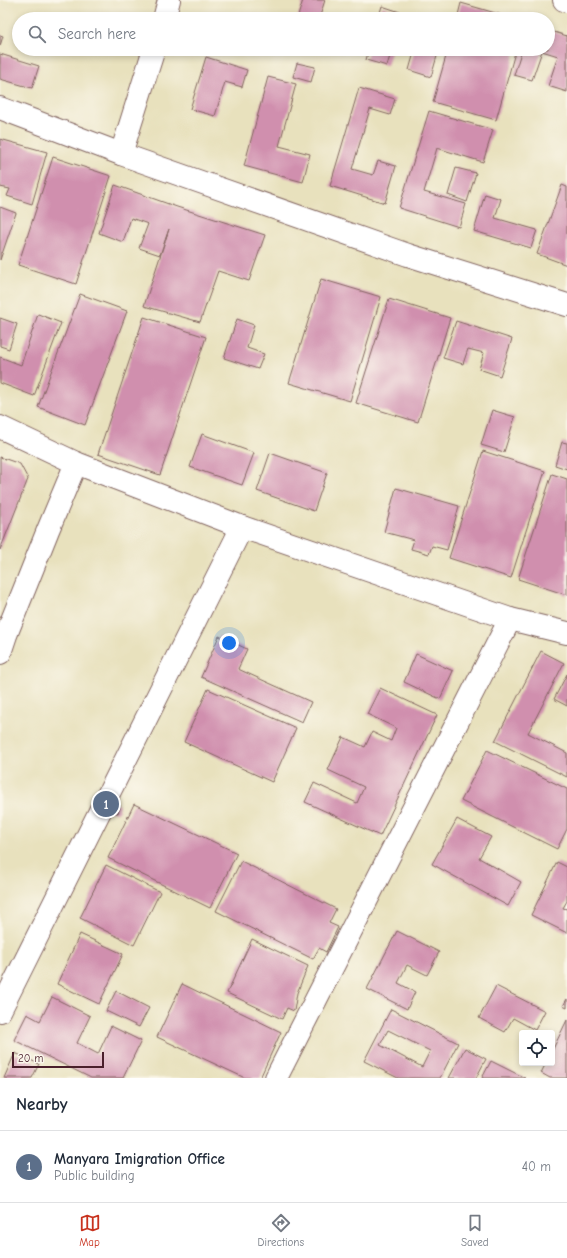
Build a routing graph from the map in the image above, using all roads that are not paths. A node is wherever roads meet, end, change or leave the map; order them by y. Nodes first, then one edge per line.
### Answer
1 (170, 0) edge
2 (564, 0) edge
3 (567, 1) edge
4 (166, 12) edge
5 (152, 56) edge
6 (0, 108) edge
7 (121, 154) junction
8 (567, 305) edge
9 (0, 427) edge
10 (76, 463) junction
11 (242, 528) junction
12 (510, 619) junction
13 (567, 633) edge
14 (0, 653) edge
15 (0, 1011) edge
16 (276, 1078) edge

1 - 4 street
2 - 3 street
5 - 7 street
6 - 7 street
7 - 8 street
9 - 10 street
10 - 11 street
10 - 14 street
11 - 12 street
11 - 15 street
12 - 13 street
12 - 16 street

